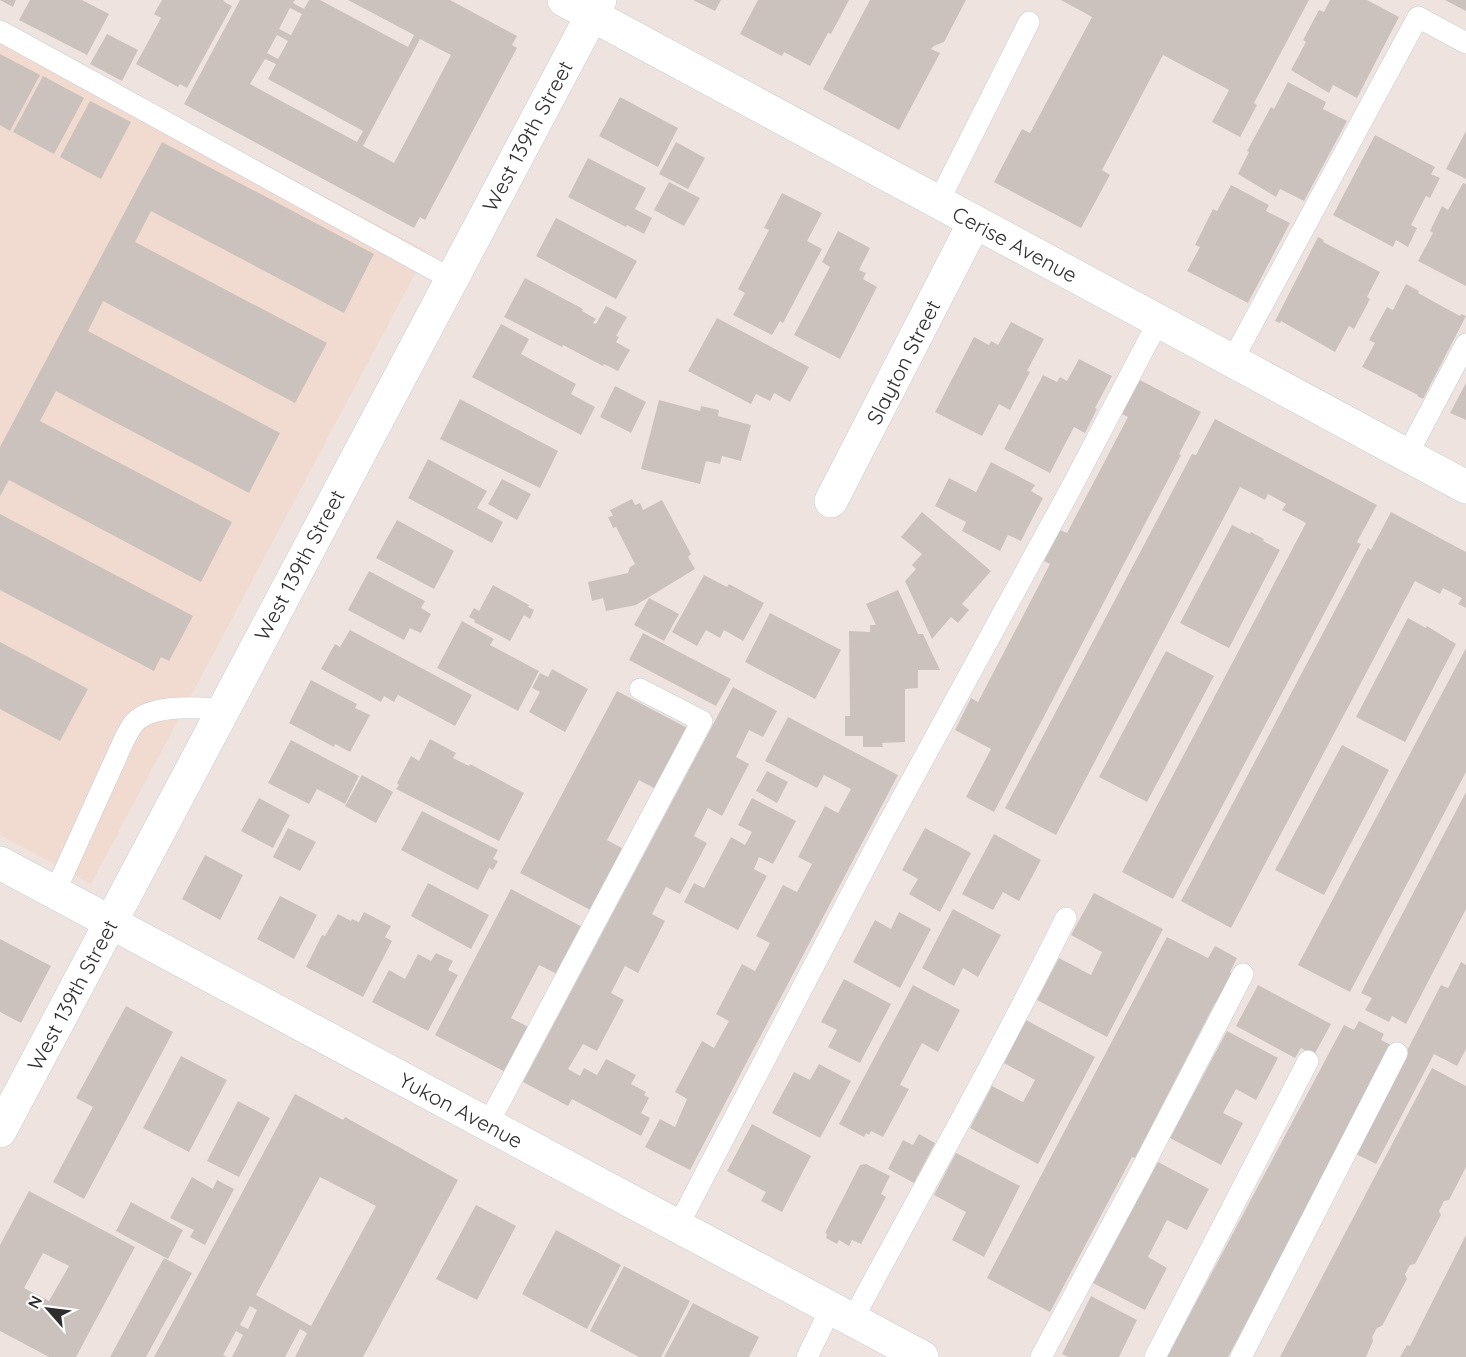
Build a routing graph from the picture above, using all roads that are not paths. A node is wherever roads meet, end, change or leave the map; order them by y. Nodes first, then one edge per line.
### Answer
1 (585, 5) edge
2 (1029, 22) dead end
3 (0, 31) edge
4 (1466, 43) edge
5 (938, 203) junction
6 (974, 223) junction
7 (452, 279) junction
8 (1158, 322) junction
9 (1466, 344) edge
10 (1232, 361) junction
11 (1407, 455) junction
12 (1466, 487) edge
13 (831, 501) dead end
14 (640, 689) dead end
15 (224, 709) junction
16 (0, 863) edge
17 (55, 892) junction
18 (1066, 918) dead end
19 (111, 922) junction
20 (1243, 974) dead end
21 (1396, 1053) dead end
22 (1308, 1061) dead end
23 (488, 1124) junction
24 (0, 1131) edge
25 (678, 1226) junction
26 (842, 1314) junction
27 (807, 1357) edge
28 (922, 1357) edge
29 (1041, 1357) edge
30 (1155, 1357) edge
31 (1240, 1357) edge

1 - 5 street, Cerise Avenue
1 - 7 street, West 139th Street
2 - 5 lane
3 - 7 lane
4 - 10 lane
5 - 6 street, Cerise Avenue
6 - 8 street, Cerise Avenue
6 - 13 street, Slayton Street
7 - 15 street, West 139th Street
8 - 10 street, Cerise Avenue
8 - 25 lane
9 - 11 lane
10 - 11 street, Cerise Avenue
11 - 12 street, Cerise Avenue
14 - 23 lane
15 - 17 lane
15 - 19 street, West 139th Street
16 - 17 street, Yukon Avenue
17 - 19 street, Yukon Avenue
18 - 26 lane
19 - 23 street, Yukon Avenue
19 - 24 street, West 139th Street
20 - 29 lane
21 - 31 lane
22 - 30 lane
23 - 25 street, Yukon Avenue
25 - 26 street, Yukon Avenue
26 - 27 lane
26 - 28 street, Yukon Avenue

